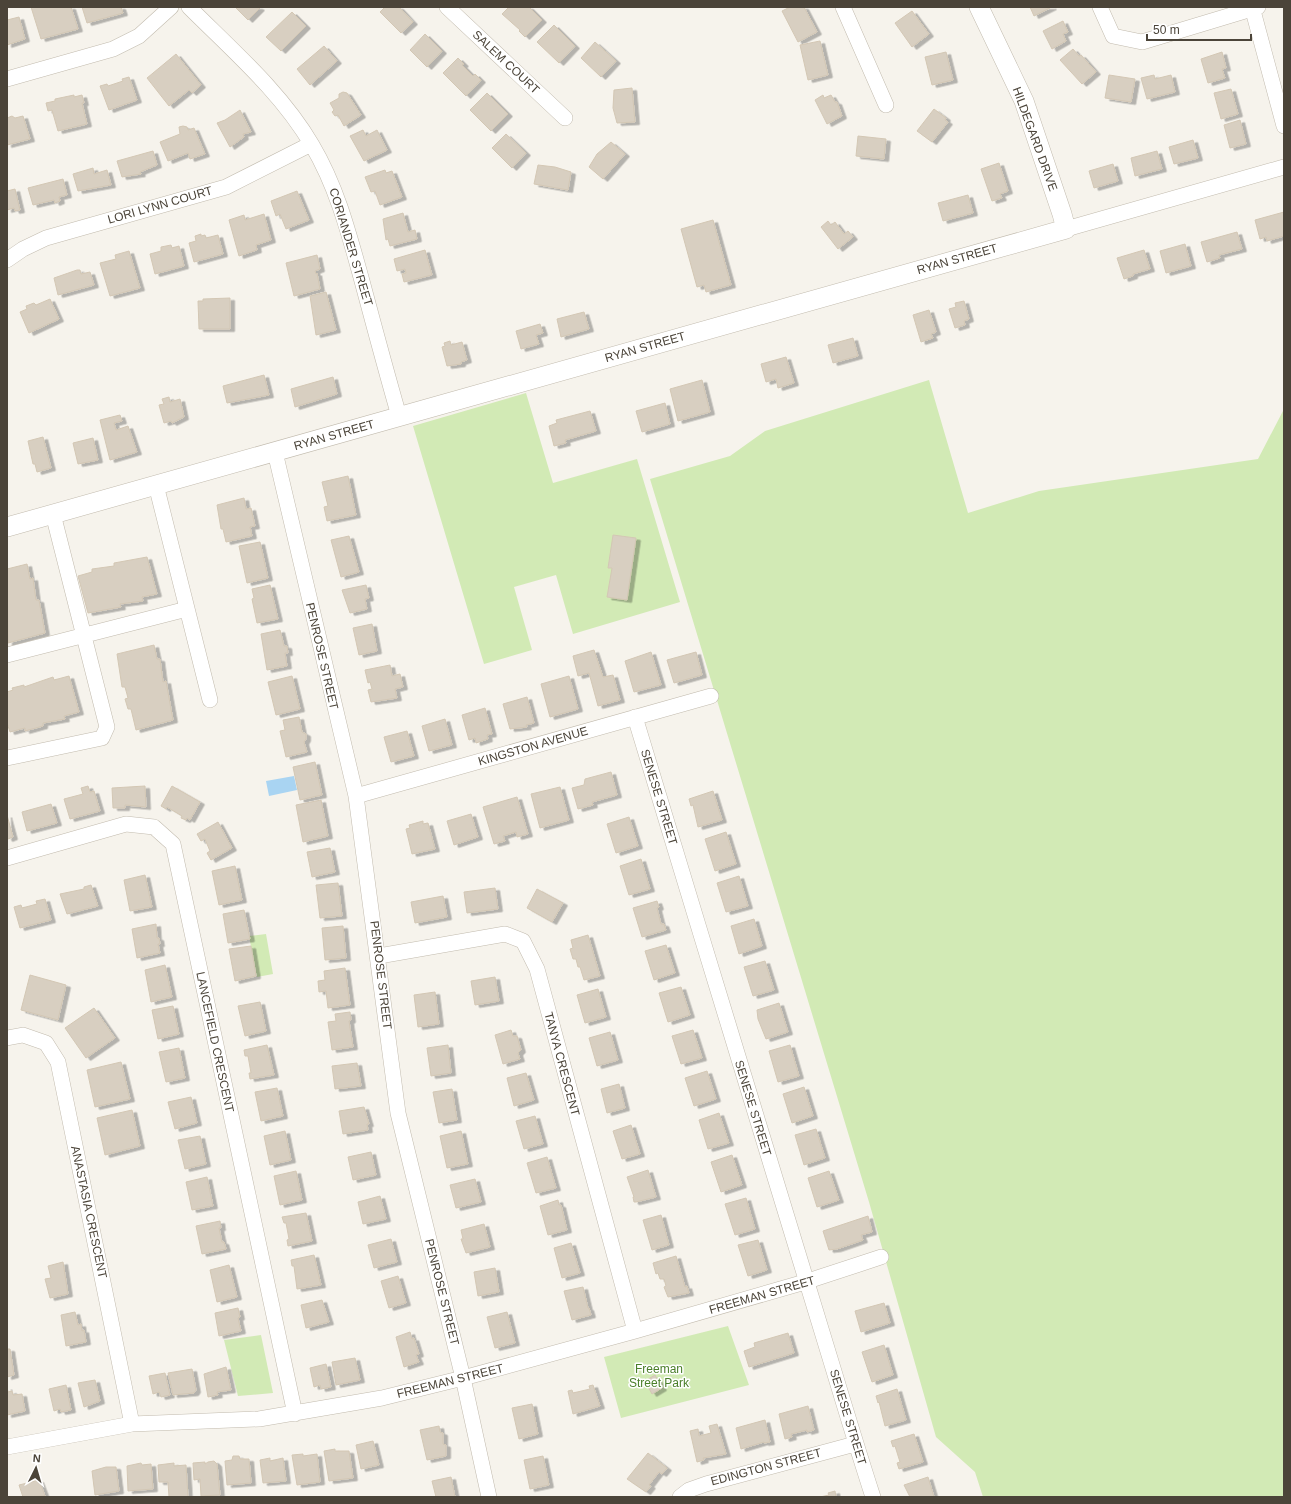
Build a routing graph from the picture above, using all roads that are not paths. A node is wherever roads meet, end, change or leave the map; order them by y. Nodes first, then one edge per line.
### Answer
1 (171, 7) edge
2 (189, 7) edge
3 (447, 7) edge
4 (843, 7) edge
5 (979, 7) edge
6 (1100, 7) edge
7 (1254, 8) edge
8 (7, 79) edge
9 (886, 104) dead end
10 (565, 118) dead end
11 (1284, 126) edge
12 (311, 144) junction
13 (1284, 167) edge
14 (1066, 229) junction
15 (7, 260) edge
16 (399, 416) junction
17 (275, 452) junction
18 (156, 485) junction
19 (53, 514) junction
20 (7, 527) edge
21 (187, 609) junction
22 (84, 637) junction
23 (7, 655) edge
24 (710, 696) dead end
25 (210, 700) dead end
26 (635, 717) junction
27 (7, 758) edge
28 (356, 796) junction
29 (7, 858) edge
30 (379, 956) junction
31 (7, 1038) edge
32 (882, 1257) dead end
33 (805, 1282) junction
34 (635, 1331) junction
35 (463, 1378) junction
36 (295, 1414) junction
37 (132, 1424) junction
38 (855, 1444) junction
39 (7, 1447) edge
40 (489, 1497) edge
41 (680, 1497) edge
42 (873, 1497) edge

1 - 8 street
2 - 12 street, CORIANDER STREET
3 - 10 street, SALEM COURT
4 - 9 street
5 - 14 street, HILDEGARD DRIVE
6 - 7 street
7 - 11 street
12 - 15 street, LORI LYNN COURT
12 - 16 street, CORIANDER STREET
13 - 14 street, RYAN STREET
14 - 16 street, RYAN STREET
16 - 17 street, RYAN STREET
17 - 18 street, RYAN STREET
17 - 28 street, PENROSE STREET
18 - 19 street, RYAN STREET
18 - 21 street
19 - 20 street, RYAN STREET
19 - 22 street
21 - 22 street
21 - 25 street
22 - 23 street
22 - 27 street
24 - 26 street, KINGSTON AVENUE
26 - 28 street, KINGSTON AVENUE
26 - 33 street, SENESE STREET
28 - 30 street, PENROSE STREET
29 - 36 street, LANCEFIELD CRESCENT
30 - 34 street, TANYA CRESCENT
30 - 35 street, PENROSE STREET
31 - 37 street, ANASTASIA CRESCENT
32 - 33 street, FREEMAN STREET
33 - 34 street, FREEMAN STREET
33 - 38 street, SENESE STREET
34 - 35 street, FREEMAN STREET
35 - 36 street, FREEMAN STREET
35 - 40 street, PENROSE STREET
36 - 37 street, FREEMAN STREET
37 - 39 street, FREEMAN STREET
38 - 41 street, EDINGTON STREET
38 - 42 street, SENESE STREET

